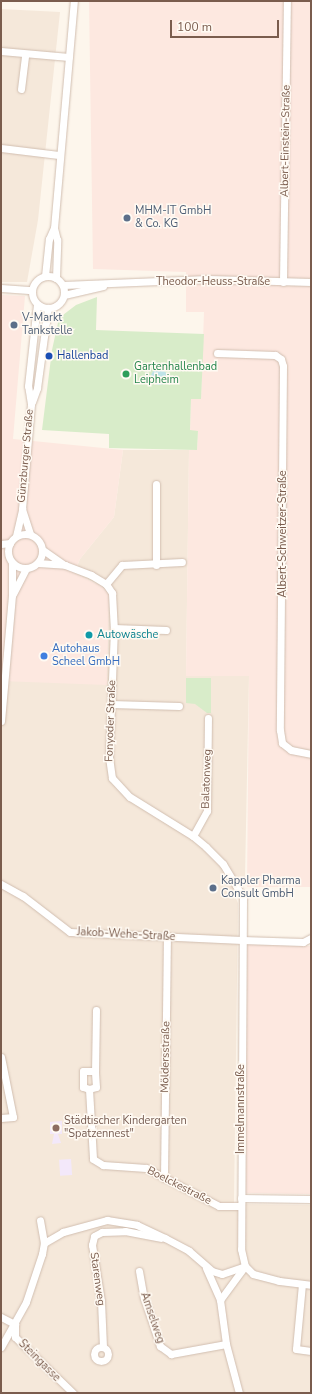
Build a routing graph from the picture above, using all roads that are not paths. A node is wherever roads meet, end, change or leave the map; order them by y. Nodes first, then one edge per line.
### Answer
1 (74, 1) edge
2 (287, 1) edge
3 (1, 51) edge
4 (25, 54) junction
5 (69, 57) junction
6 (20, 89) dead end
7 (1, 148) edge
8 (59, 155) junction
9 (54, 228) junction
10 (45, 276) junction
11 (56, 278) junction
12 (115, 282) junction
13 (283, 282) junction
14 (311, 282) edge
15 (63, 285) junction
16 (1, 288) edge
17 (32, 290) junction
18 (64, 296) junction
19 (37, 304) junction
20 (48, 308) junction
21 (217, 353) dead end
22 (31, 404) junction
23 (156, 484) dead end
24 (22, 509) junction
25 (30, 534) junction
26 (16, 536) junction
27 (10, 543) junction
28 (1, 544) edge
29 (43, 550) junction
30 (4, 551) edge
31 (12, 562) junction
32 (182, 562) dead end
33 (38, 563) junction
34 (65, 565) junction
35 (156, 565) junction
36 (26, 569) junction
37 (106, 584) junction
38 (12, 596) junction
39 (114, 628) junction
40 (166, 630) dead end
41 (111, 704) junction
42 (179, 706) dead end
43 (208, 718) dead end
44 (1, 721) edge
45 (311, 754) edge
46 (193, 836) junction
47 (1, 884) edge
48 (167, 937) junction
49 (311, 938) edge
50 (242, 940) junction
51 (96, 1010) dead end
52 (1, 1057) edge
53 (95, 1071) junction
54 (89, 1089) junction
55 (1, 1118) edge
56 (164, 1178) junction
57 (311, 1199) edge
58 (241, 1202) junction
59 (40, 1220) dead end
60 (166, 1238) junction
61 (44, 1244) junction
62 (206, 1266) junction
63 (245, 1266) junction
64 (139, 1271) dead end
65 (302, 1284) junction
66 (311, 1285) edge
67 (220, 1300) junction
68 (1, 1317) edge
69 (15, 1324) junction
70 (226, 1344) junction
71 (1, 1346) edge
72 (103, 1347) dead end
73 (311, 1351) edge
74 (73, 1393) edge
75 (239, 1393) edge

1 - 5 street
2 - 13 street, Albert-Einstein-Straße
3 - 4 street
4 - 5 street
4 - 6 street
5 - 8 street
7 - 8 street
8 - 9 street
9 - 10 street
9 - 11 street
10 - 11 street
10 - 17 street
11 - 15 street
12 - 13 street, Theodor-Heuss-Straße
12 - 15 street, Theodor-Heuss-Straße
12 - 18 street, Theodor-Heuss-Straße
13 - 14 street, Theodor-Heuss-Straße
15 - 18 street
16 - 17 street
17 - 19 street
18 - 20 street
19 - 20 street
19 - 22 street, Günzburger Straße
20 - 22 street, Günzburger Straße
21 - 45 street, Albert-Schweitzer-Straße
22 - 24 street, Günzburger Straße
23 - 35 street
24 - 25 street, Günzburger Straße
24 - 26 street, Günzburger Straße
25 - 26 street
25 - 29 street
26 - 27 street
27 - 28 street
27 - 30 street
29 - 33 street
29 - 34 street
30 - 31 street
31 - 36 street
31 - 38 street
32 - 35 street
33 - 34 street
33 - 36 street
34 - 37 street
35 - 37 street
36 - 38 street
37 - 39 street, Fonyoder Straße
38 - 44 street
39 - 40 street
39 - 41 street, Fonyoder Straße
41 - 42 street
41 - 46 street, Fonyoder Straße
43 - 46 street, Balatonweg
46 - 50 street, Fonyoder Straße
47 - 48 street, Jakob-Wehe-Straße
48 - 50 street, Jakob-Wehe-Straße
48 - 56 street, Möldersstraße
49 - 50 street
50 - 58 street, Immelmannstraße
51 - 53 street, Boelckestraße
52 - 55 street
53 - 54 street, Boelckestraße
53 - 54 street, Boelckestraße
54 - 56 street, Boelckestraße
56 - 58 street, Boelckestraße
57 - 58 street, Boelckestraße
58 - 63 street, Immelmannstraße
59 - 61 street
60 - 61 street
60 - 62 street
60 - 72 street, Starenweg
61 - 69 street
62 - 63 street
62 - 67 street
63 - 65 street
63 - 67 street
64 - 70 street, Amselweg
65 - 66 street
65 - 73 street
67 - 70 street
68 - 69 street
69 - 71 street
69 - 74 street, Steingasse
70 - 75 street

